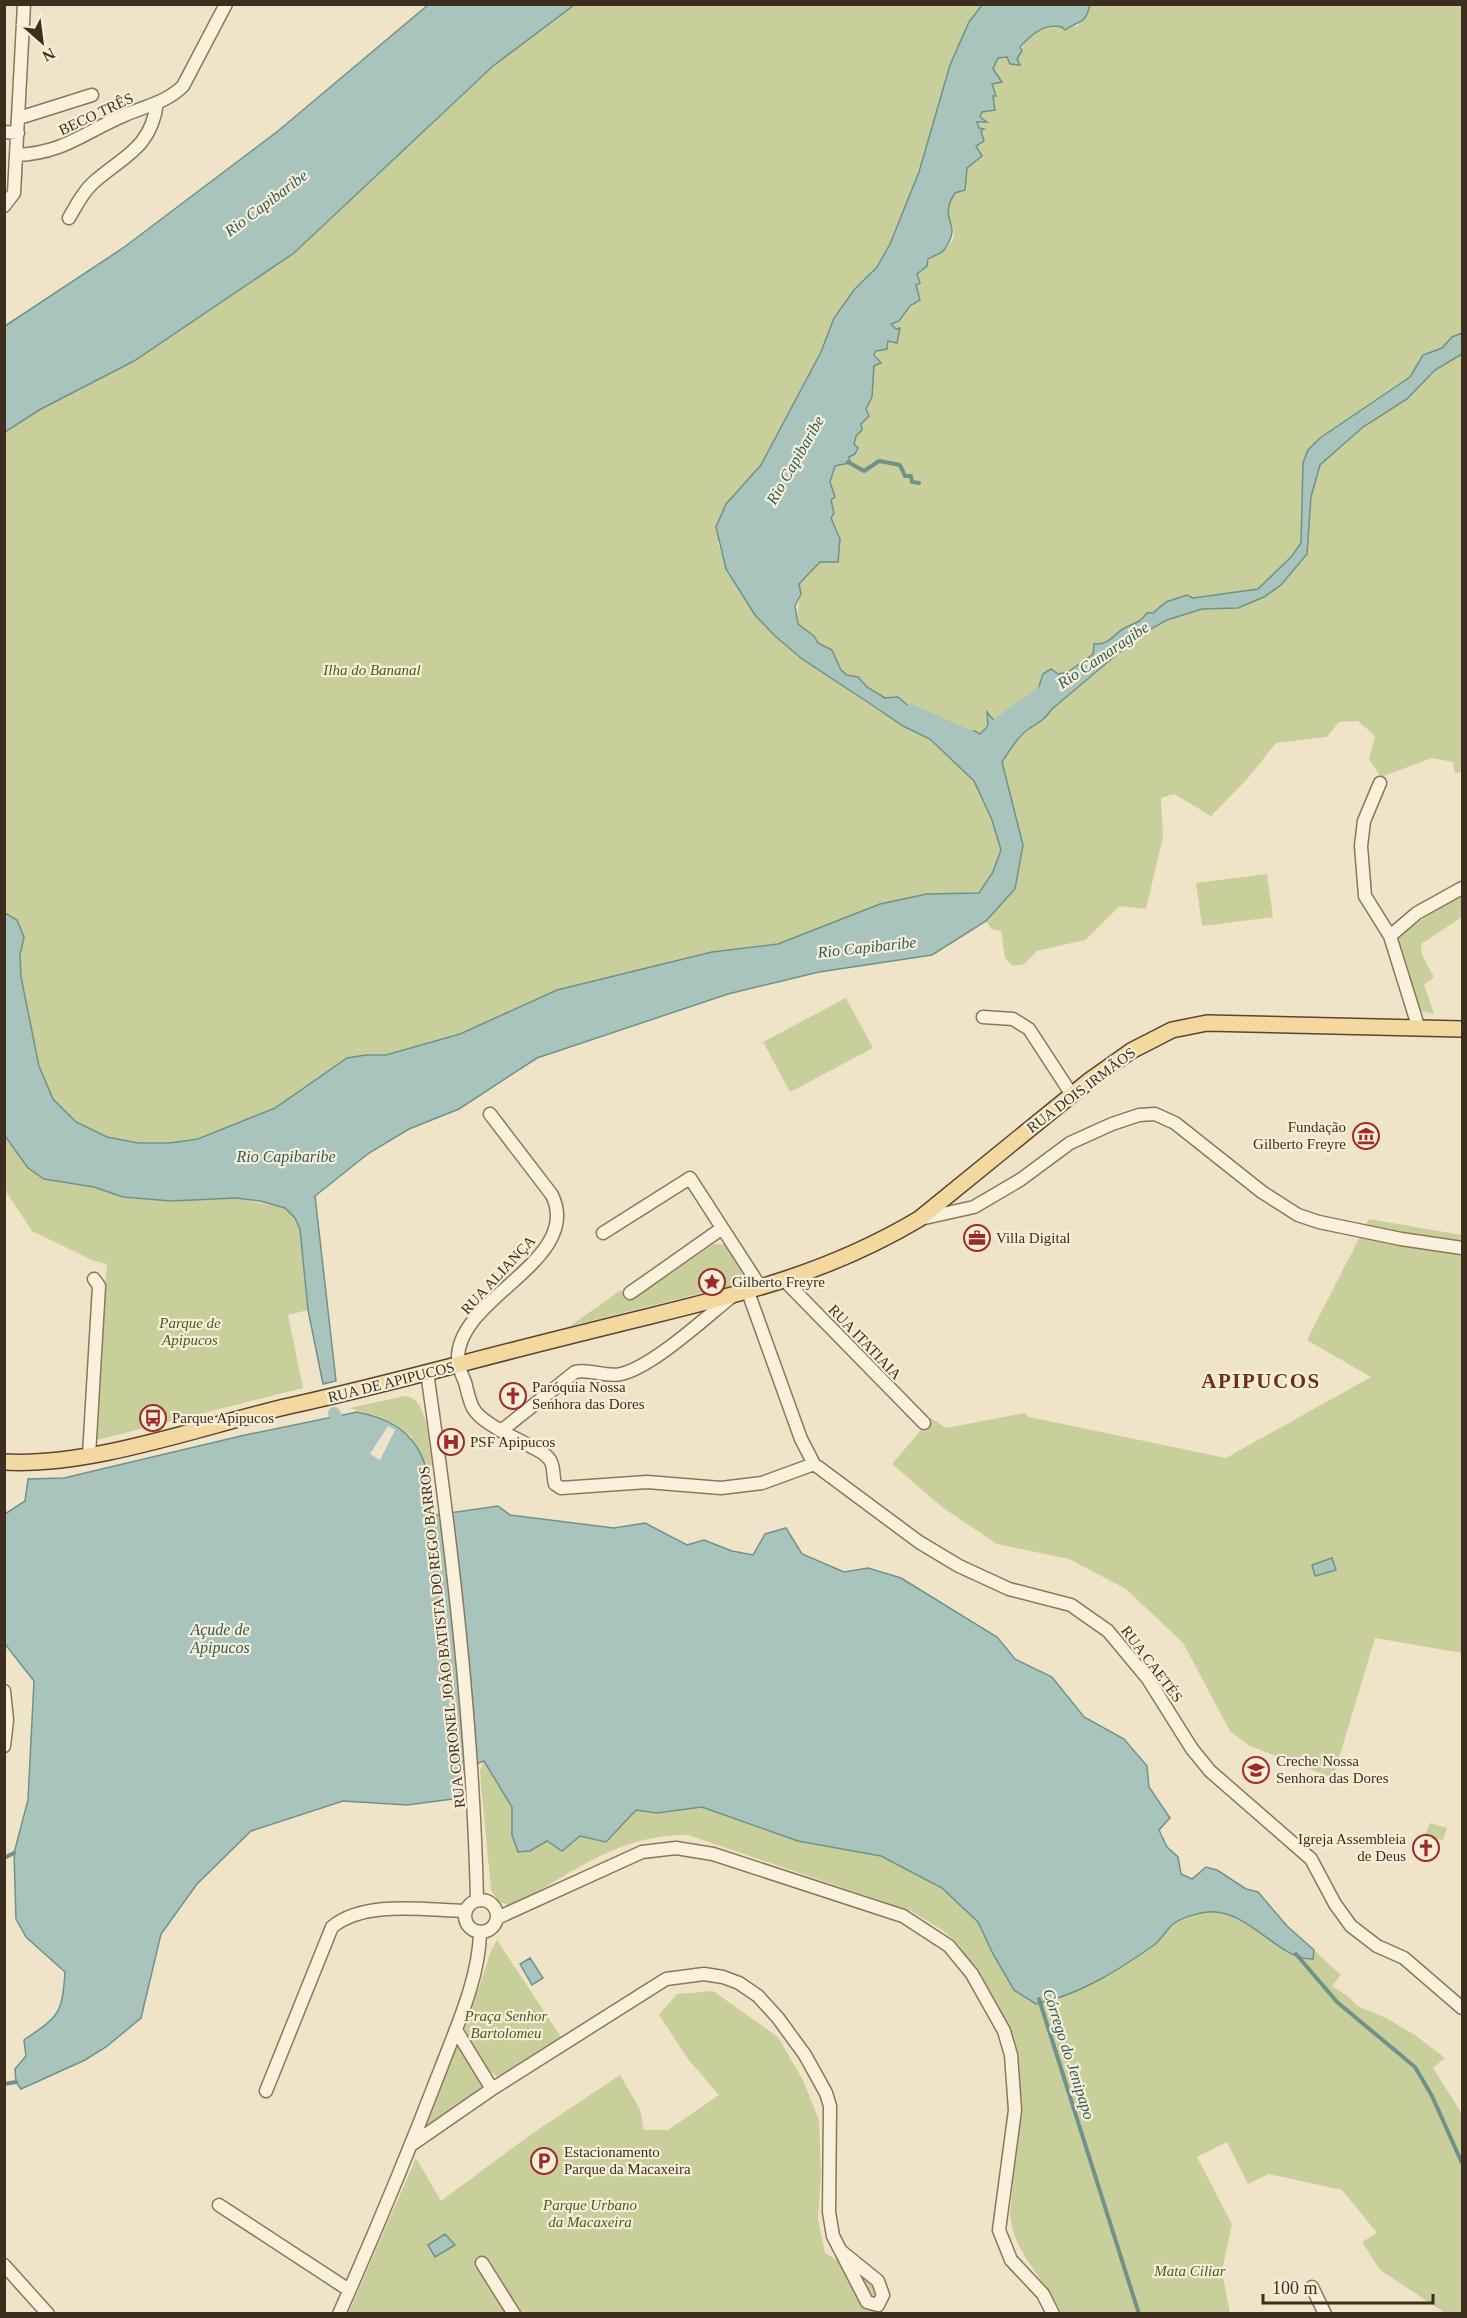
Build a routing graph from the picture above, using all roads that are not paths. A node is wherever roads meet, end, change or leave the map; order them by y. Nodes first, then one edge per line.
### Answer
1 (24, 4) edge
2 (226, 4) edge
3 (92, 95) dead end
4 (157, 103) junction
5 (19, 118) junction
6 (4, 132) edge
7 (18, 133) junction
8 (16, 155) junction
9 (4, 206) edge
10 (69, 218) dead end
11 (1380, 783) dead end
12 (1462, 888) edge
13 (1390, 936) junction
14 (983, 1017) dead end
15 (1419, 1029) junction
16 (1462, 1029) edge
17 (1072, 1095) junction
18 (490, 1114) dead end
19 (919, 1219) junction
20 (721, 1229) junction
21 (603, 1233) dead end
22 (1462, 1248) edge
23 (94, 1279) dead end
24 (768, 1287) junction
25 (630, 1293) dead end
26 (730, 1298) junction
27 (459, 1364) junction
28 (428, 1372) junction
29 (924, 1424) dead end
30 (501, 1431) junction
31 (89, 1455) junction
32 (4, 1462) edge
33 (814, 1464) junction
34 (4, 1691) edge
35 (4, 1746) edge
36 (477, 1900) junction
37 (464, 1911) junction
38 (497, 1918) junction
39 (480, 1933) junction
40 (1462, 2008) edge
41 (456, 2030) junction
42 (492, 2089) junction
43 (266, 2091) dead end
44 (411, 2145) junction
45 (219, 2205) dead end
46 (841, 2251) dead end
47 (482, 2263) dead end
48 (4, 2265) edge
49 (1312, 2288) dead end
50 (349, 2290) junction
51 (48, 2313) edge
52 (339, 2313) edge
53 (514, 2313) edge
54 (1053, 2313) edge
55 (1325, 2313) edge

1 - 5 street
2 - 4 street, BECO TRÊS
3 - 5 street
4 - 8 street, BECO TRÊS
4 - 10 street
5 - 7 street
6 - 7 street
7 - 8 street
8 - 9 street
11 - 13 street
12 - 13 street
13 - 15 street
14 - 17 street
15 - 16 main road, RUA DOIS IRMÃOS
15 - 17 main road, RUA DOIS IRMÃOS
17 - 19 main road, RUA DOIS IRMÃOS
18 - 27 street, RUA ALIANÇA
19 - 22 street
19 - 24 main road, RUA DOIS IRMÃOS
20 - 21 street
20 - 24 street
20 - 25 street
23 - 31 street
24 - 26 main road, RUA DE APIPUCOS
24 - 29 street, RUA ITATIAIA
24 - 33 street, RUA CAETÉS
26 - 27 main road, RUA DE APIPUCOS
26 - 30 street
27 - 28 main road, RUA DE APIPUCOS
27 - 30 street
28 - 31 main road, RUA DE APIPUCOS
28 - 36 street, RUA CORONEL JOÃO BATISTA DO REGO BARROS
30 - 33 street
31 - 32 main road, RUA DE APIPUCOS
33 - 40 street, RUA CAETÉS
34 - 35 street
36 - 37 street
36 - 38 street
37 - 39 street
37 - 43 street
38 - 39 street
38 - 54 street
39 - 41 street
41 - 42 street
41 - 44 street
42 - 44 street
42 - 46 street
44 - 50 street
45 - 50 street
47 - 53 street
48 - 51 street
49 - 55 street
50 - 52 street

